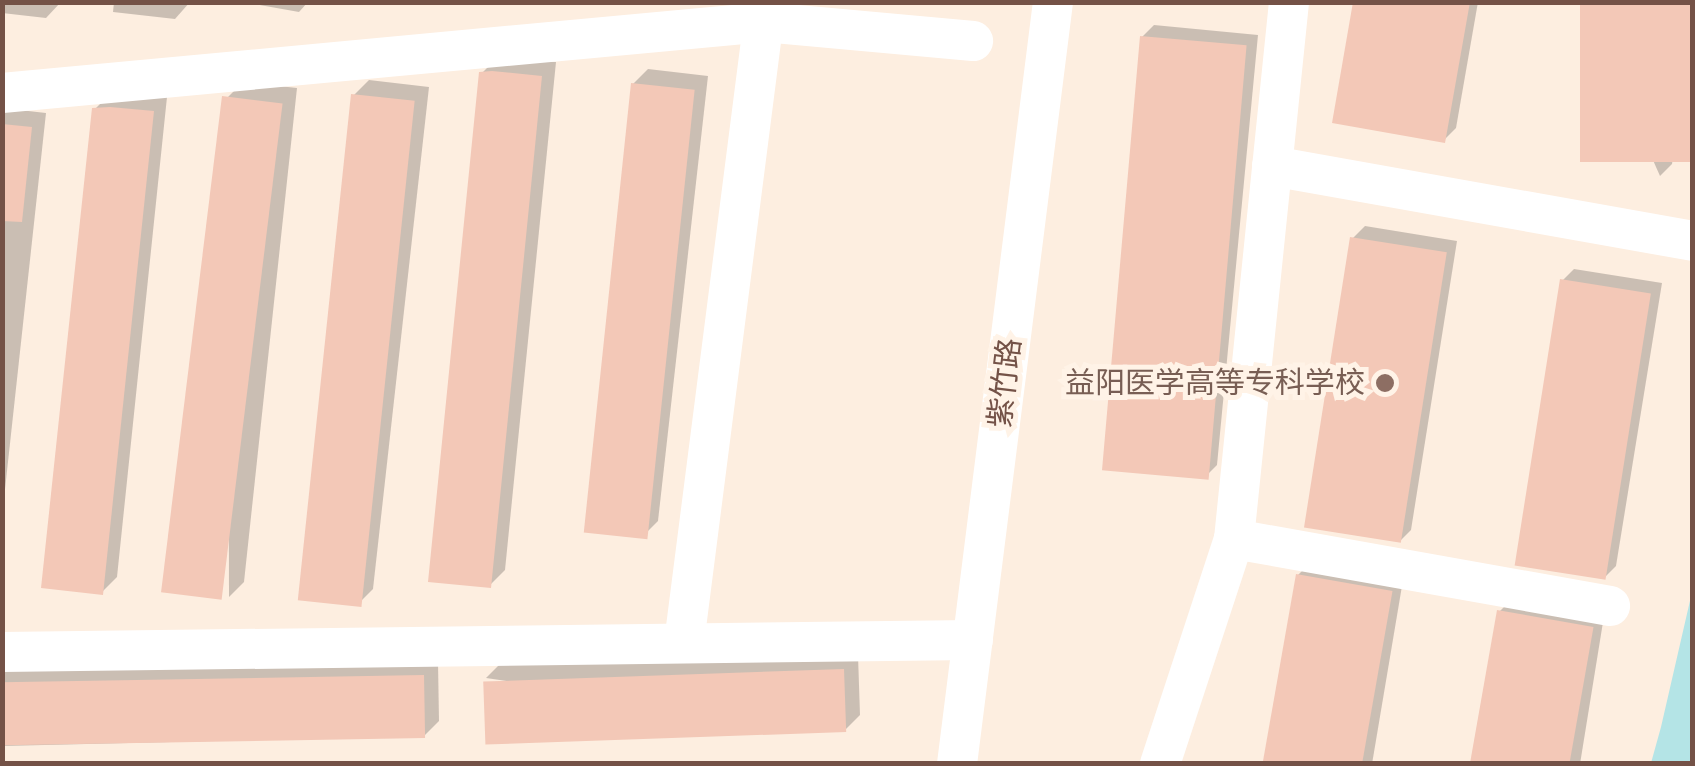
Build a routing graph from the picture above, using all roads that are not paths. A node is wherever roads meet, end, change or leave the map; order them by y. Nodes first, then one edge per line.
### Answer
1 (1053, 2) edge
2 (1289, 2) edge
3 (765, 12) edge
4 (973, 41) dead end
5 (2, 93) edge
6 (1272, 166) junction
7 (1692, 241) edge
8 (1234, 539) junction
9 (1610, 606) dead end
10 (973, 640) junction
11 (684, 644) junction
12 (2, 652) edge
13 (958, 764) edge
14 (1160, 764) edge

1 - 10 street, 紫竹路
2 - 6 street
3 - 4 street
3 - 5 street
3 - 11 street
6 - 7 street
6 - 8 street
8 - 9 street
8 - 14 street
10 - 11 street
10 - 13 street, 紫竹路
11 - 12 street

